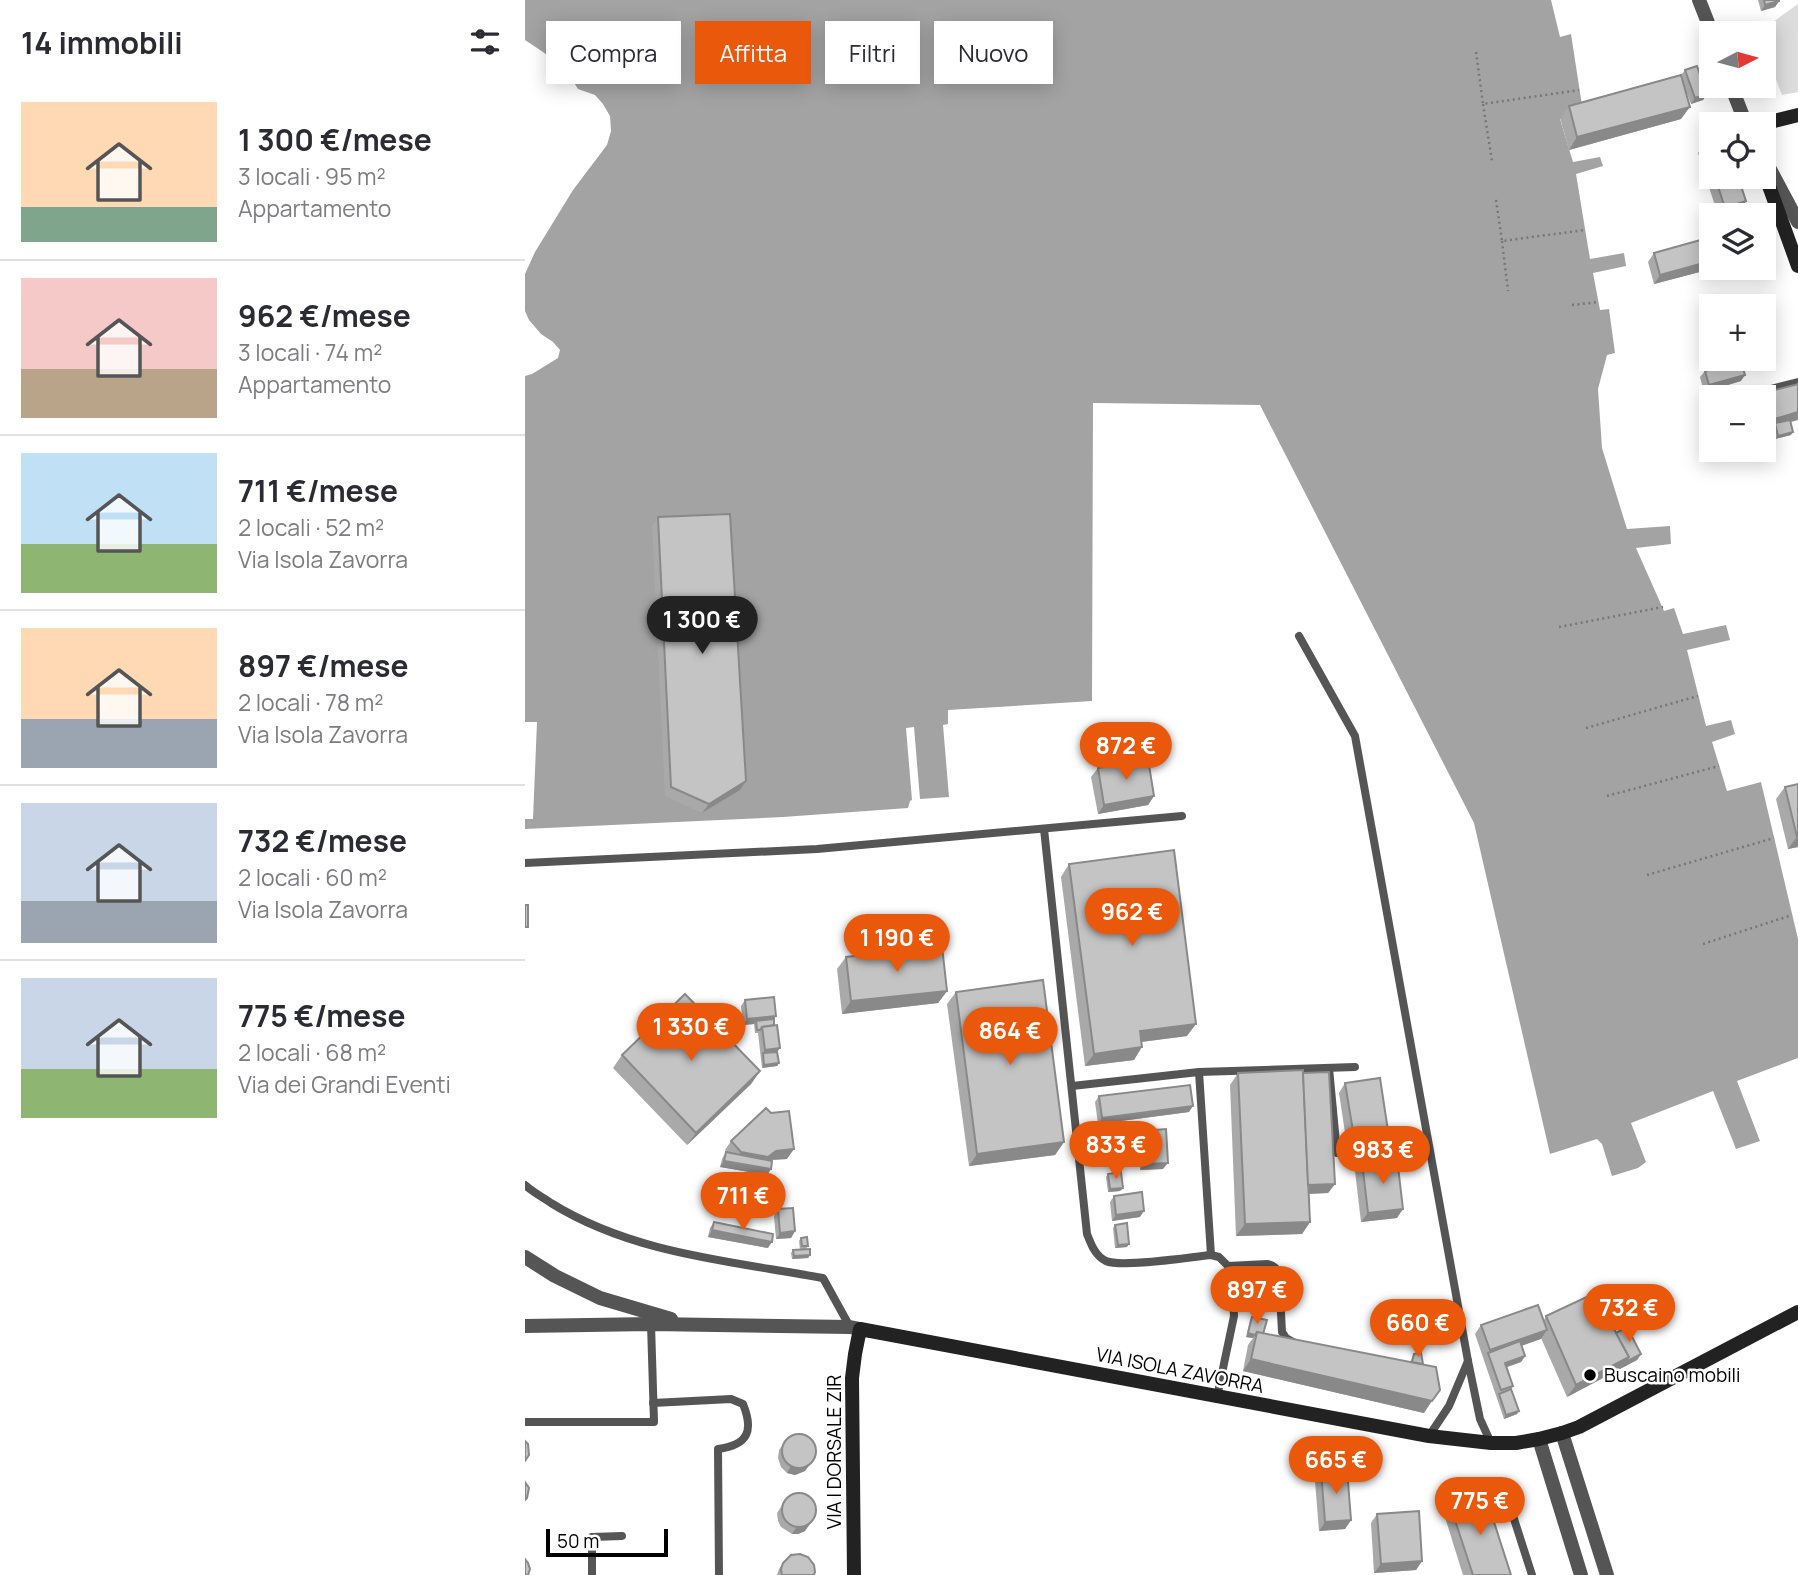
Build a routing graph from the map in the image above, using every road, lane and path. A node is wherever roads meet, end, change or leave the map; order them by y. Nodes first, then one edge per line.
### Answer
1 (1699, 0) edge
2 (1707, 21) edge
3 (1476, 52) dead end
4 (1579, 90) dead end
5 (1483, 104) junction
6 (1798, 115) edge
7 (1776, 120) edge
8 (1492, 161) dead end
9 (1776, 181) edge
10 (1770, 189) edge
11 (1496, 200) dead end
12 (1798, 222) edge
13 (1585, 230) dead end
14 (1501, 241) junction
15 (1798, 266) edge
16 (1508, 291) dead end
17 (1599, 302) dead end
18 (1572, 305) dead end
19 (1798, 382) edge
20 (1776, 388) edge
21 (1663, 607) dead end
22 (1559, 627) dead end
23 (1299, 636) dead end
24 (1697, 696) dead end
25 (1586, 728) dead end
26 (1719, 766) dead end
27 (1607, 796) dead end
28 (1182, 816) dead end
29 (1044, 829) junction
30 (1774, 838) dead end
31 (525, 863) edge
32 (1647, 874) dead end
33 (1792, 915) dead end
34 (1703, 944) dead end
35 (1356, 1067) dead end
36 (1329, 1068) junction
37 (1199, 1072) junction
38 (1072, 1086) junction
39 (1336, 1153) edge
40 (525, 1185) edge
41 (1211, 1255) junction
42 (525, 1257) edge
43 (1228, 1266) junction
44 (1798, 1312) edge
45 (651, 1324) junction
46 (689, 1325) junction
47 (525, 1326) edge
48 (855, 1329) junction
49 (1306, 1345) edge
50 (1468, 1361) junction
51 (1217, 1397) junction
52 (653, 1403) junction
53 (525, 1422) edge
54 (1562, 1433) junction
55 (1429, 1436) junction
56 (1539, 1439) junction
57 (1491, 1443) junction
58 (1459, 1481) dead end
59 (622, 1536) dead end
60 (592, 1575) edge
61 (719, 1575) edge
62 (854, 1575) edge
63 (1532, 1575) edge
64 (1581, 1575) edge
65 (1607, 1575) edge

1 - 2 street
3 - 5 path
4 - 5 path
5 - 8 path
6 - 7 main road
9 - 12 street
10 - 15 main road
11 - 14 path
13 - 14 path
14 - 16 path
17 - 18 path
19 - 20 lane
21 - 22 path
23 - 50 lane
24 - 25 path
26 - 27 path
28 - 29 lane
29 - 31 lane
29 - 38 lane
30 - 32 path
33 - 34 path
35 - 36 lane
36 - 37 lane
36 - 39 lane
37 - 38 lane
37 - 41 lane
38 - 41 lane
40 - 48 lane
41 - 43 lane
42 - 46 street
43 - 49 lane
43 - 51 lane
44 - 54 main road, VIA ISOLA ZAVORRA
45 - 46 street, VIA ISOLA ZAVORRA
45 - 47 street, VIA ISOLA ZAVORRA
45 - 52 lane
46 - 48 street, VIA ISOLA ZAVORRA
48 - 51 main road, VIA ISOLA ZAVORRA
48 - 62 main road, VIA I DORSALE ZIR
50 - 55 lane
50 - 57 lane
51 - 55 main road, VIA ISOLA ZAVORRA
52 - 53 lane
52 - 61 lane
54 - 56 main road, VIA ISOLA ZAVORRA
54 - 65 street
55 - 57 main road, VIA ISOLA ZAVORRA
56 - 57 main road, VIA ISOLA ZAVORRA
56 - 64 street
58 - 63 lane
59 - 60 lane

